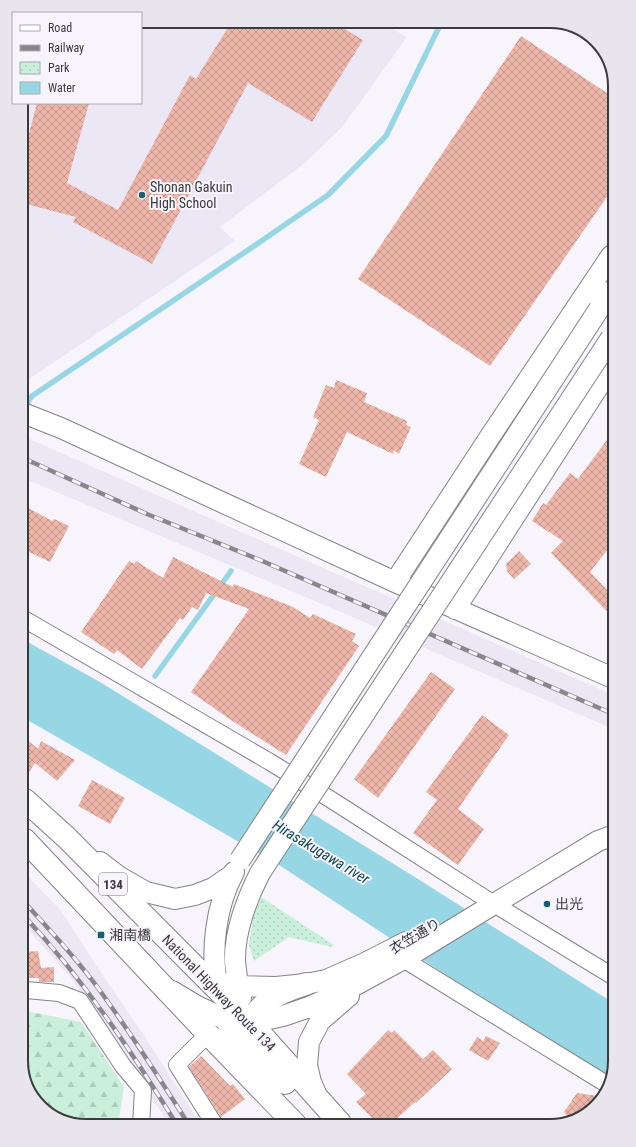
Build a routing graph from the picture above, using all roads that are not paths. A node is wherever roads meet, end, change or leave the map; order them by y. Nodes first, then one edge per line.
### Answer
1 (608, 260) edge
2 (608, 296) edge
3 (608, 343) edge
4 (608, 373) edge
5 (28, 415) edge
6 (418, 547) junction
7 (477, 575) junction
8 (395, 582) junction
9 (455, 609) junction
10 (28, 621) edge
11 (608, 676) edge
12 (28, 803) edge
13 (608, 823) edge
14 (608, 837) edge
15 (68, 838) junction
16 (28, 843) edge
17 (236, 868) junction
18 (485, 902) junction
19 (399, 956) junction
20 (148, 972) junction
21 (608, 974) edge
22 (218, 983) junction
23 (306, 984) junction
24 (28, 990) edge
25 (227, 1020) junction
26 (251, 1022) junction
27 (208, 1034) junction
28 (604, 1082) edge
29 (317, 1097) junction
30 (141, 1119) edge
31 (212, 1119) edge
32 (289, 1119) edge
33 (303, 1119) edge
34 (317, 1119) edge
35 (336, 1119) edge

1 - 6 street
2 - 17 street, bridge
3 - 22 street, bridge
4 - 7 street
5 - 8 street
6 - 7 street
6 - 8 street
7 - 9 street
8 - 9 street
9 - 11 street
10 - 18 street
12 - 15 highway, National Highway Route 134 / 134
13 - 18 street, 衣笠通り
14 - 18 street, 衣笠通り
15 - 17 street
15 - 22 highway, National Highway Route 134 / 134
16 - 20 highway, 134
17 - 22 street
18 - 19 street, 衣笠通り
18 - 21 street
19 - 23 street, 衣笠通り
19 - 26 street, 衣笠通り
19 - 28 street
19 - 29 street, 衣笠通り
20 - 25 street, 衣笠通り
20 - 27 highway, 134
22 - 23 street, 衣笠通り
22 - 25 street
22 - 26 highway, National Highway Route 134 / 134
23 - 26 highway
24 - 30 street
25 - 26 street, 衣笠通り
25 - 33 highway
26 - 29 highway, National Highway Route 134 / 134
26 - 34 highway
27 - 31 street
27 - 32 highway, 134
29 - 35 highway, National Highway Route 134 / 134

